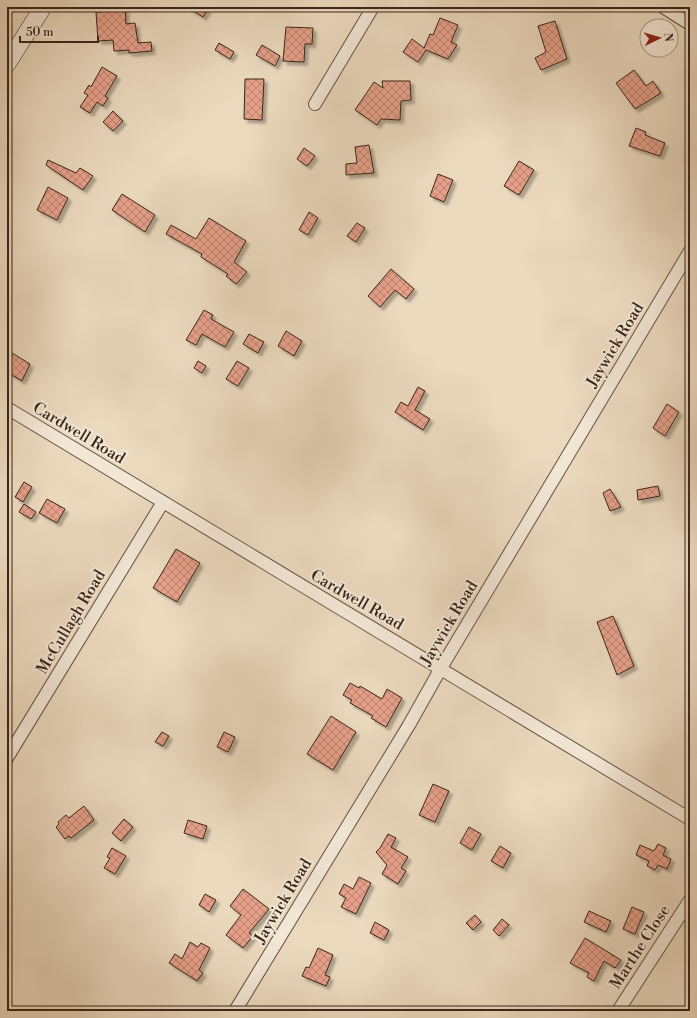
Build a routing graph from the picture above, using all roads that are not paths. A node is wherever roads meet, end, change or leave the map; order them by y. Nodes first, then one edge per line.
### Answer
1 (43, 7) edge
2 (373, 7) edge
3 (663, 7) edge
4 (690, 24) edge
5 (7, 64) edge
6 (315, 104) dead end
7 (690, 251) edge
8 (7, 408) edge
9 (163, 502) junction
10 (441, 668) junction
11 (7, 758) edge
12 (690, 819) edge
13 (690, 900) edge
14 (235, 1011) edge
15 (618, 1011) edge

1 - 5 main road
2 - 6 street
3 - 4 street
7 - 10 street, Jaywick Road
8 - 9 street, Cardwell Road
9 - 10 street, Cardwell Road
9 - 11 street, McCullagh Road
10 - 12 street, Cardwell Road
10 - 14 street, Jaywick Road
13 - 15 street, Marthe Close

